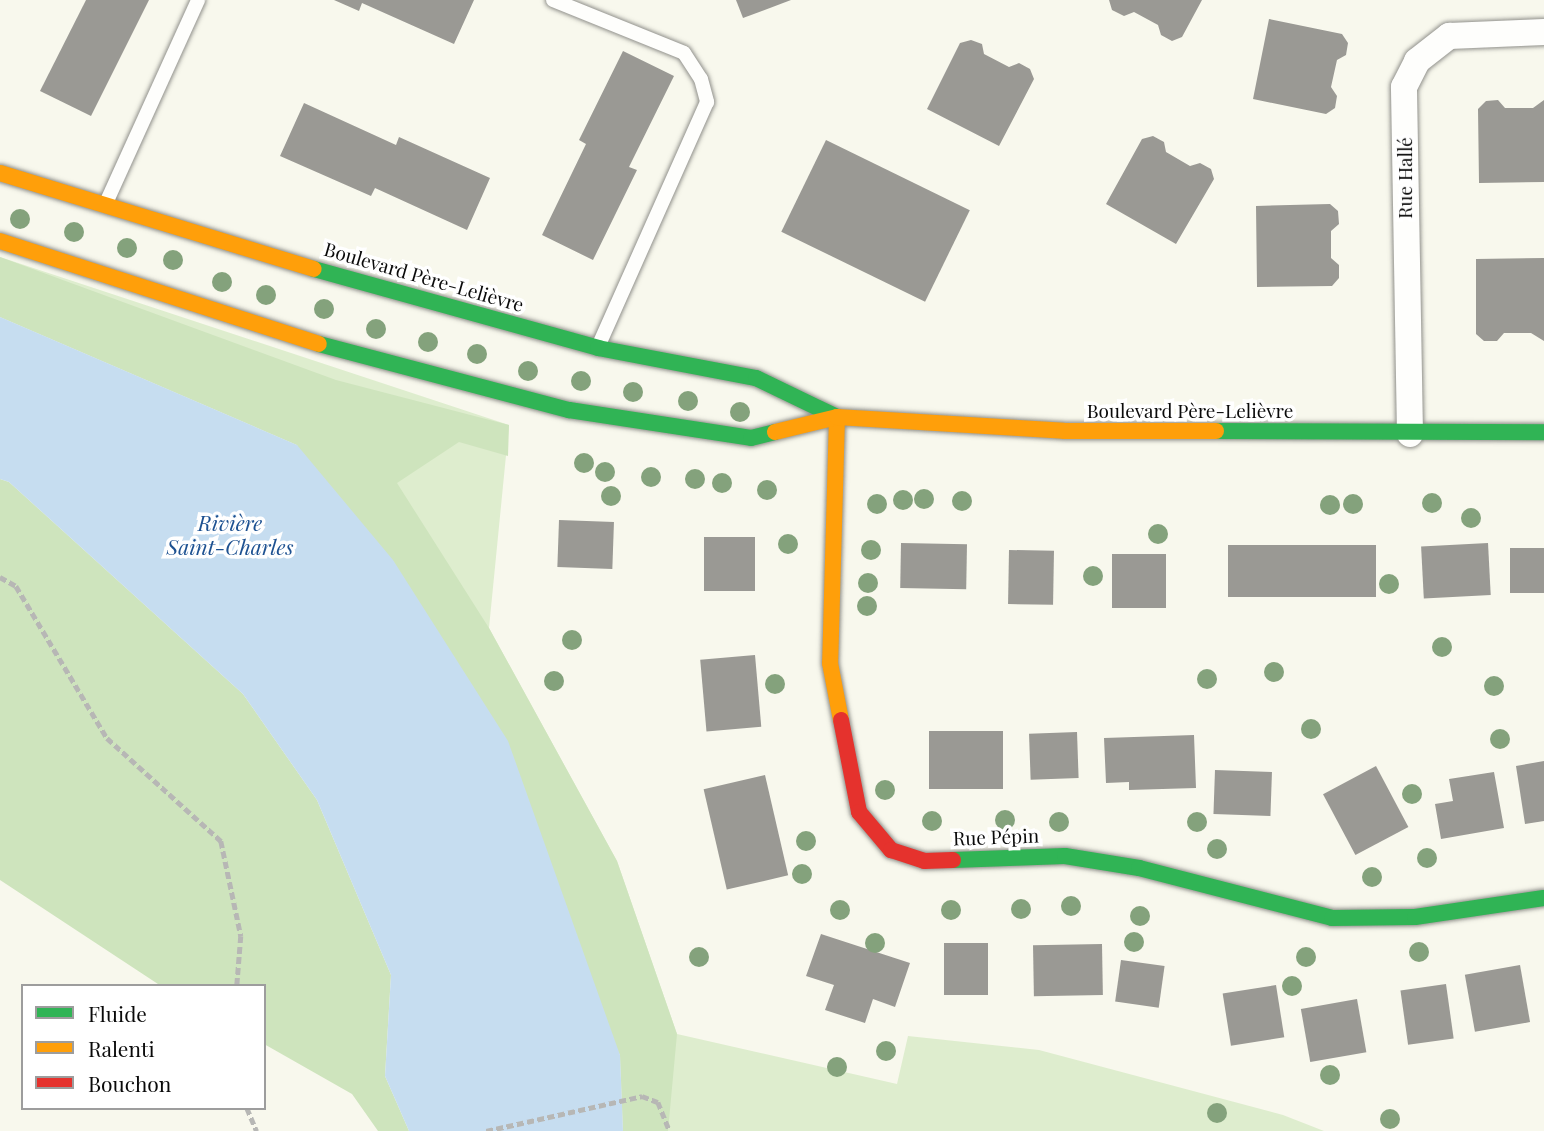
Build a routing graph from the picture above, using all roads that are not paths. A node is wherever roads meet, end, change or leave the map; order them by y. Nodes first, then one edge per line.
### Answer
1 (198, 0) edge
2 (553, 0) edge
3 (1544, 32) edge
4 (0, 173) edge
5 (106, 204) junction
6 (0, 241) edge
7 (598, 348) junction
8 (836, 417) junction
9 (1544, 432) edge
10 (1410, 434) junction
11 (1544, 898) edge

1 - 5 lane
2 - 7 lane
3 - 10 street, Rue Hallé
4 - 5 main road, Boulevard Père-Lelièvre
5 - 7 main road, Boulevard Père-Lelièvre
6 - 8 main road, Boulevard Père-Lelièvre
7 - 8 main road, Boulevard Père-Lelièvre
8 - 10 main road, Boulevard Père-Lelièvre
8 - 11 main road, Rue Pépin
9 - 10 main road, Boulevard Père-Lelièvre

